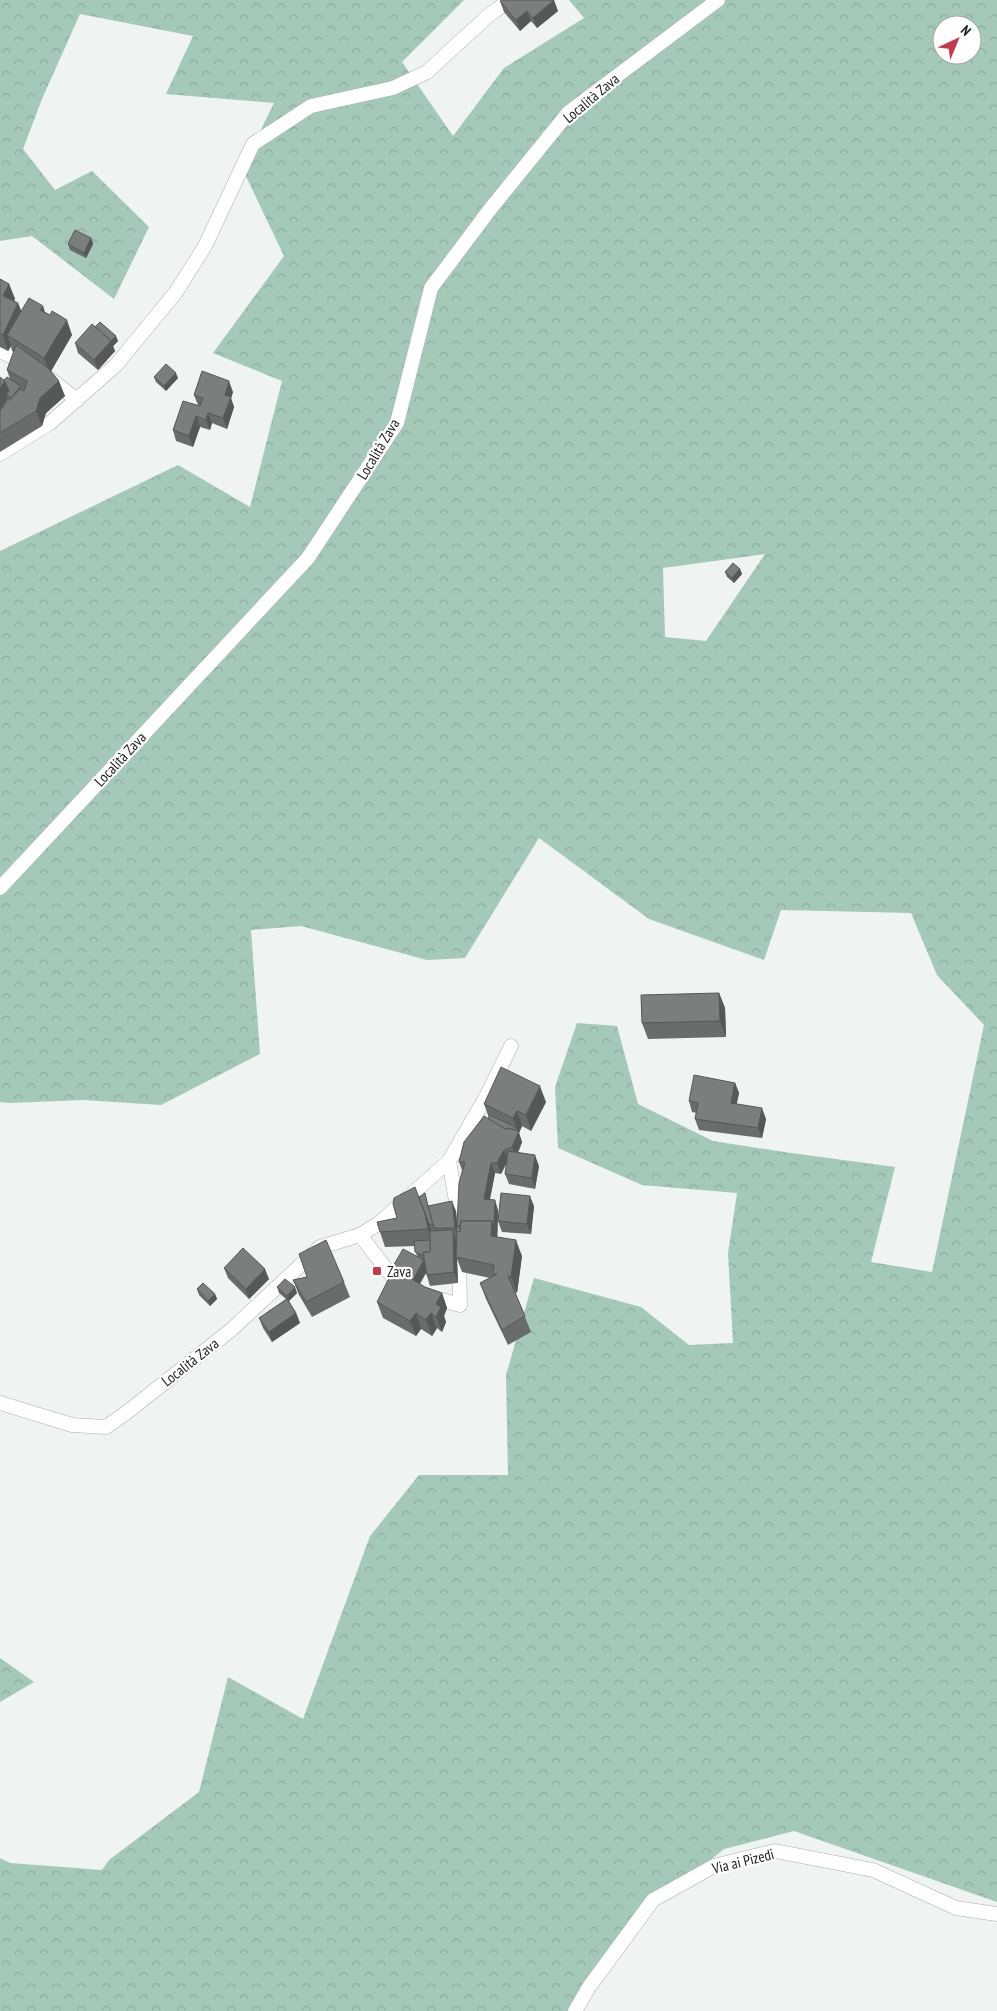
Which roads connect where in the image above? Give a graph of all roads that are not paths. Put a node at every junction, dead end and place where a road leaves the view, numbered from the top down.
1 (510, 0) edge
2 (718, 0) edge
3 (0, 351) edge
4 (77, 400) junction
5 (0, 454) edge
6 (0, 888) edge
7 (511, 1046) dead end
8 (449, 1161) junction
9 (360, 1235) junction
10 (0, 1403) edge
11 (997, 1914) edge
12 (575, 2011) edge

1 - 4 street
2 - 6 street, Località Zava
3 - 4 street
4 - 5 street
7 - 8 street, Località Zava
8 - 9 street, Località Zava
8 - 9 street
9 - 10 street, Località Zava
11 - 12 street, Via ai Pizedi

